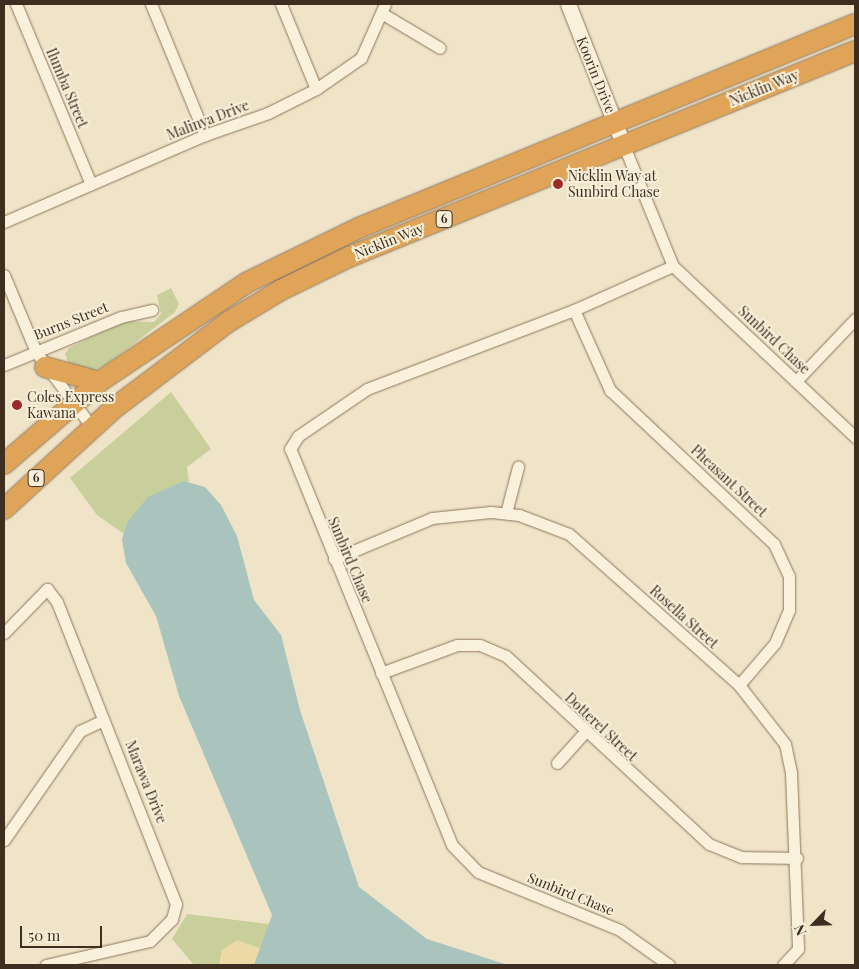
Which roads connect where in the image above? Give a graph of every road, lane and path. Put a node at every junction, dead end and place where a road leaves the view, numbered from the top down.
1 (16, 4) edge
2 (151, 4) edge
3 (281, 4) edge
4 (568, 4) edge
5 (384, 9) edge
6 (855, 24) edge
7 (440, 48) dead end
8 (855, 51) edge
9 (316, 89) junction
10 (615, 122) junction
11 (205, 135) junction
12 (624, 146) junction
13 (91, 184) junction
14 (4, 222) edge
15 (673, 266) junction
16 (4, 275) edge
17 (152, 310) dead end
18 (574, 310) junction
19 (855, 319) edge
20 (40, 360) junction
21 (4, 365) edge
22 (796, 381) junction
23 (99, 382) junction
24 (73, 404) junction
25 (92, 427) junction
26 (855, 437) edge
27 (4, 464) edge
28 (518, 467) dead end
29 (4, 509) edge
30 (506, 513) junction
31 (334, 559) junction
32 (4, 632) edge
33 (381, 673) junction
34 (739, 686) junction
35 (104, 720) junction
36 (584, 733) junction
37 (557, 763) dead end
38 (4, 840) edge
39 (797, 858) junction
40 (46, 965) edge
41 (669, 965) edge
42 (783, 965) edge

1 - 13 street, Ilumba Street
2 - 11 street
3 - 9 street
4 - 10 street, Koorin Drive
5 - 7 street
5 - 9 street, Malinya Drive
6 - 10 highway, Nicklin Way / 6
8 - 12 highway, Nicklin Way / 6
9 - 11 street, Malinya Drive
10 - 12 street, Koorin Drive
10 - 23 highway, Nicklin Way / 6
11 - 13 street, Malinya Drive
12 - 15 street, Sunbird Chase
12 - 25 highway, Nicklin Way / 6
13 - 14 street, Malinya Drive
15 - 18 street, Sunbird Chase
15 - 22 street, Sunbird Chase
16 - 20 street
17 - 20 street, Burns Street
18 - 31 street, Sunbird Chase
18 - 34 street, Pheasant Street
19 - 22 street
20 - 21 street, Burns Street
20 - 23 highway
20 - 24 street
22 - 26 street, Sunbird Chase
23 - 24 highway, Nicklin Way / 6
24 - 25 street
24 - 27 highway, Nicklin Way / 6
25 - 29 highway, Nicklin Way / 6
28 - 30 street
30 - 31 street, Rosella Street
30 - 34 street, Rosella Street
31 - 33 street, Sunbird Chase
32 - 35 street, Marawa Drive
33 - 36 street, Dotterel Street
33 - 41 street, Sunbird Chase
34 - 39 street, Rosella Street
35 - 38 street
35 - 40 street, Marawa Drive
36 - 37 street
36 - 39 street, Dotterel Street
39 - 42 street, Rosella Street

